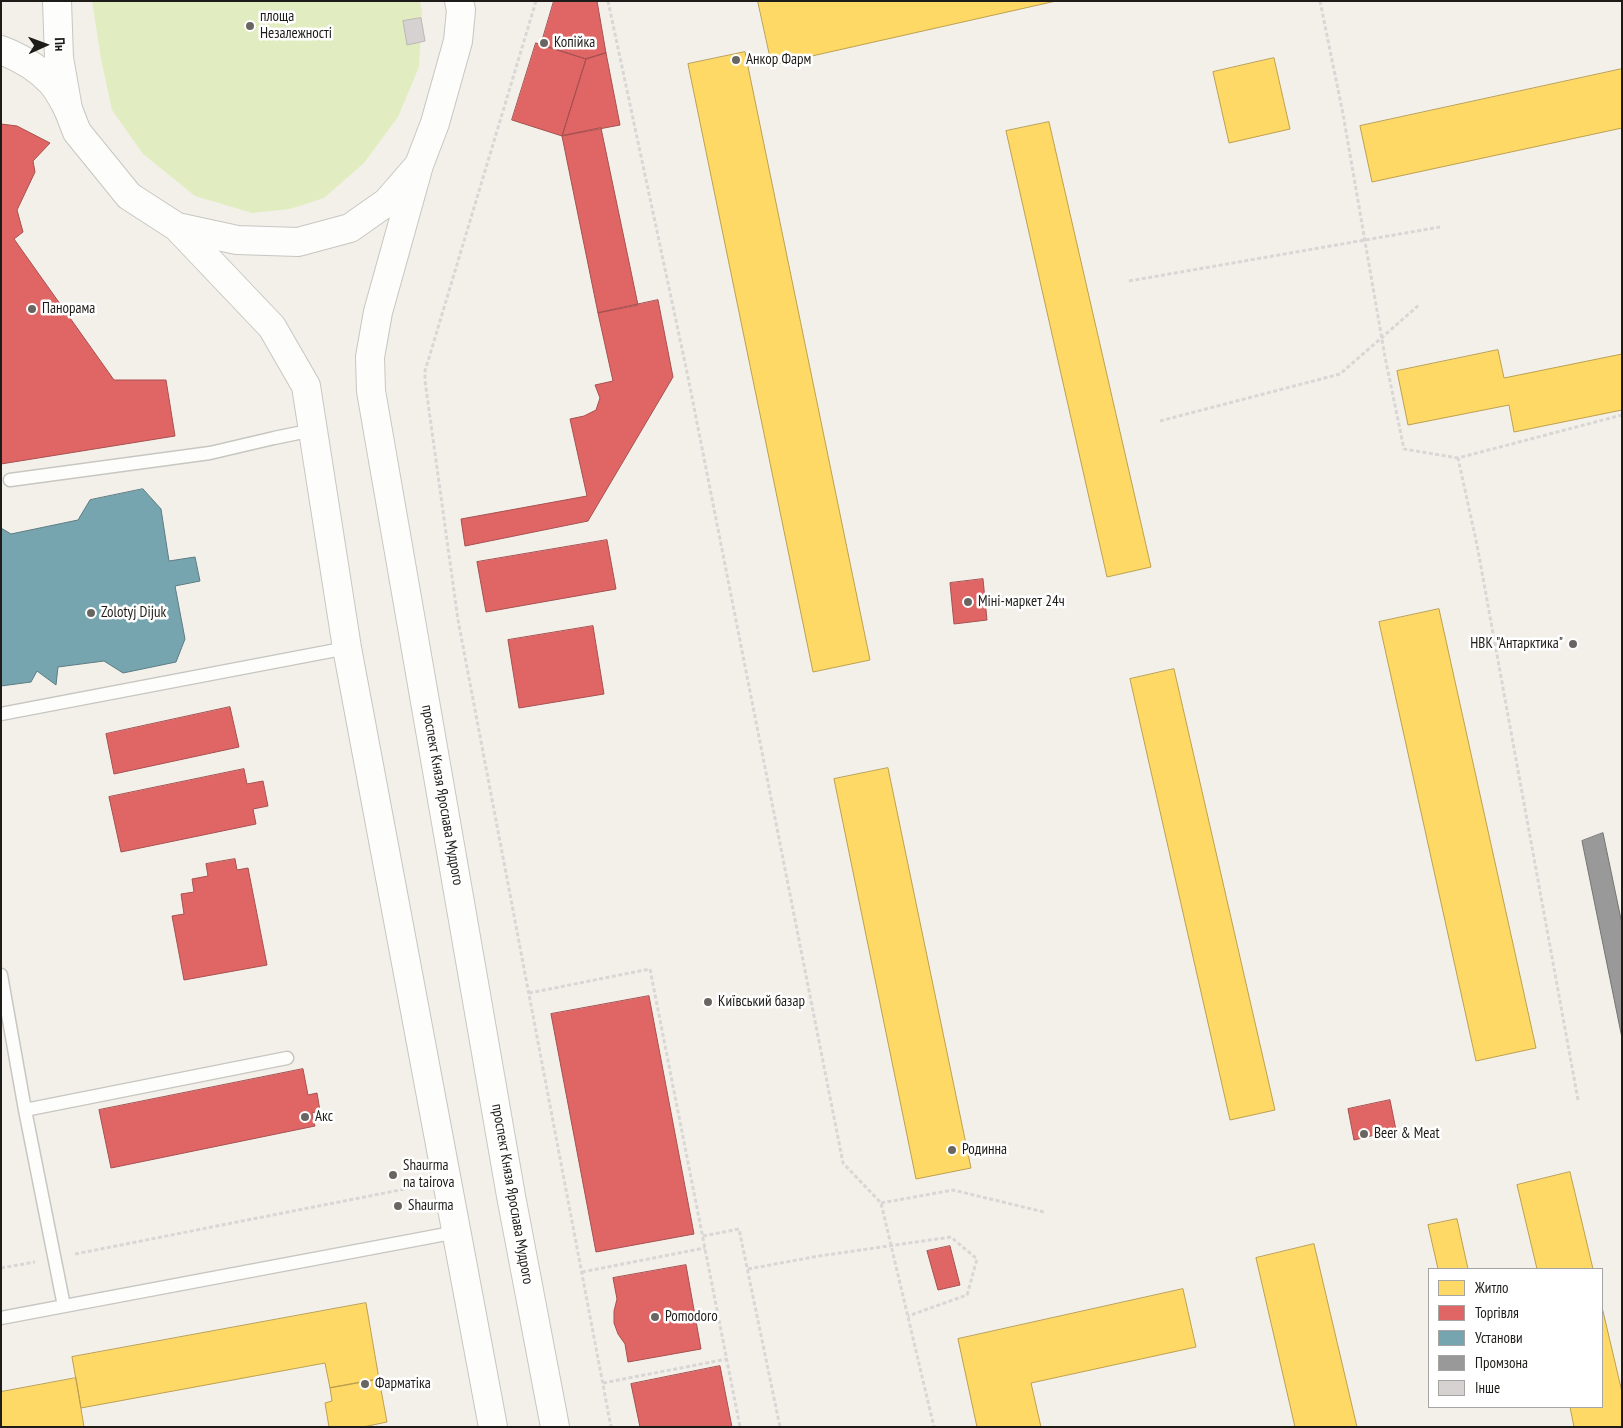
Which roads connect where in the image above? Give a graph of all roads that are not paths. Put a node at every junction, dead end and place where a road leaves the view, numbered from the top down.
1 (57, 1) edge
2 (462, 4) edge
3 (1, 50) edge
4 (68, 109) junction
5 (418, 165) junction
6 (176, 228) junction
7 (313, 430) junction
8 (10, 480) dead end
9 (347, 648) junction
10 (1, 714) edge
11 (1, 975) edge
12 (287, 1058) dead end
13 (25, 1110) junction
14 (457, 1232) junction
15 (64, 1306) junction
16 (1, 1318) edge
17 (492, 1427) edge
18 (555, 1427) edge

1 - 4 main road
2 - 5 main road
3 - 4 main road
4 - 6 main road
5 - 6 main road
5 - 18 main road, проспект Князя Ярослава Мудрого
6 - 7 main road
7 - 8 lane
7 - 9 main road
9 - 10 lane
9 - 14 main road
11 - 13 lane
12 - 13 lane
13 - 15 lane
14 - 15 lane
14 - 17 main road
15 - 16 lane

